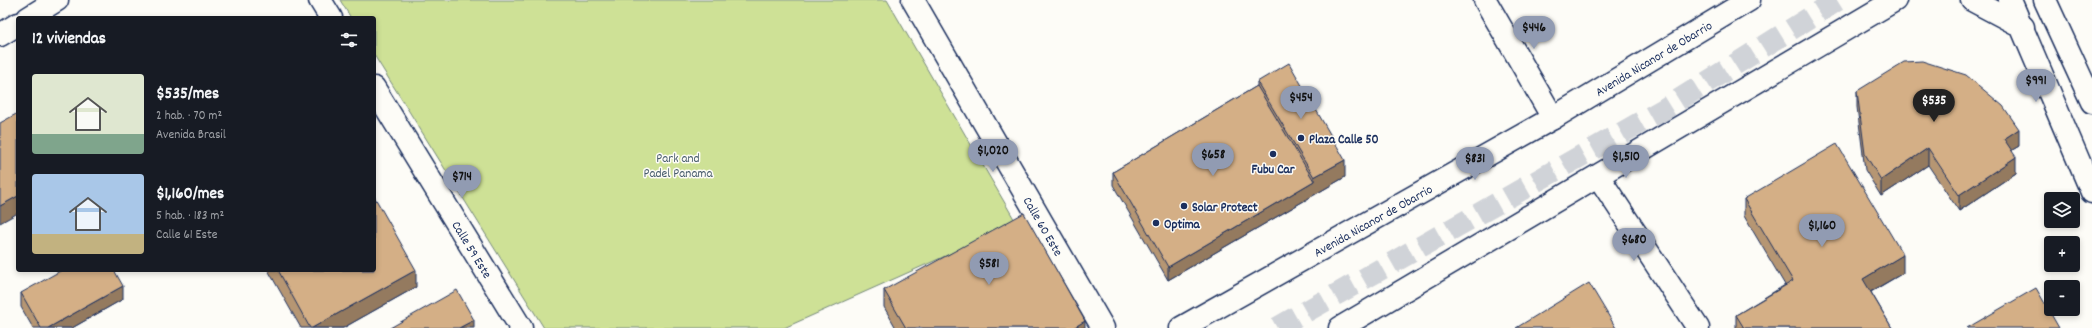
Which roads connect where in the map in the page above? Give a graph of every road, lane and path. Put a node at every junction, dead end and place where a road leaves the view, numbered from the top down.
1 (57, 0) edge
2 (320, 0) edge
3 (912, 0) edge
4 (1485, 0) edge
5 (1749, 0) edge
6 (1895, 0) edge
7 (1972, 0) edge
8 (2010, 0) edge
9 (2050, 5) edge
10 (31, 16) edge
11 (330, 16) edge
12 (16, 25) edge
13 (2023, 27) junction
14 (0, 35) edge
15 (376, 91) edge
16 (2092, 102) edge
17 (1553, 118) junction
18 (1598, 176) junction
19 (2092, 192) edge
20 (521, 328) edge
21 (1103, 328) edge
22 (1181, 328) edge
23 (1340, 328) edge
24 (1698, 328) edge

1 - 10 street
2 - 11 street
3 - 21 street, Calle 60 Este
4 - 17 street
5 - 17 street, Avenida Nicanor de Obarrio
6 - 18 street
7 - 13 street
8 - 13 street
9 - 16 street
12 - 14 street
13 - 19 street
15 - 20 street, Calle 59 Este
17 - 22 street, Avenida Nicanor de Obarrio
18 - 23 street
18 - 24 street

